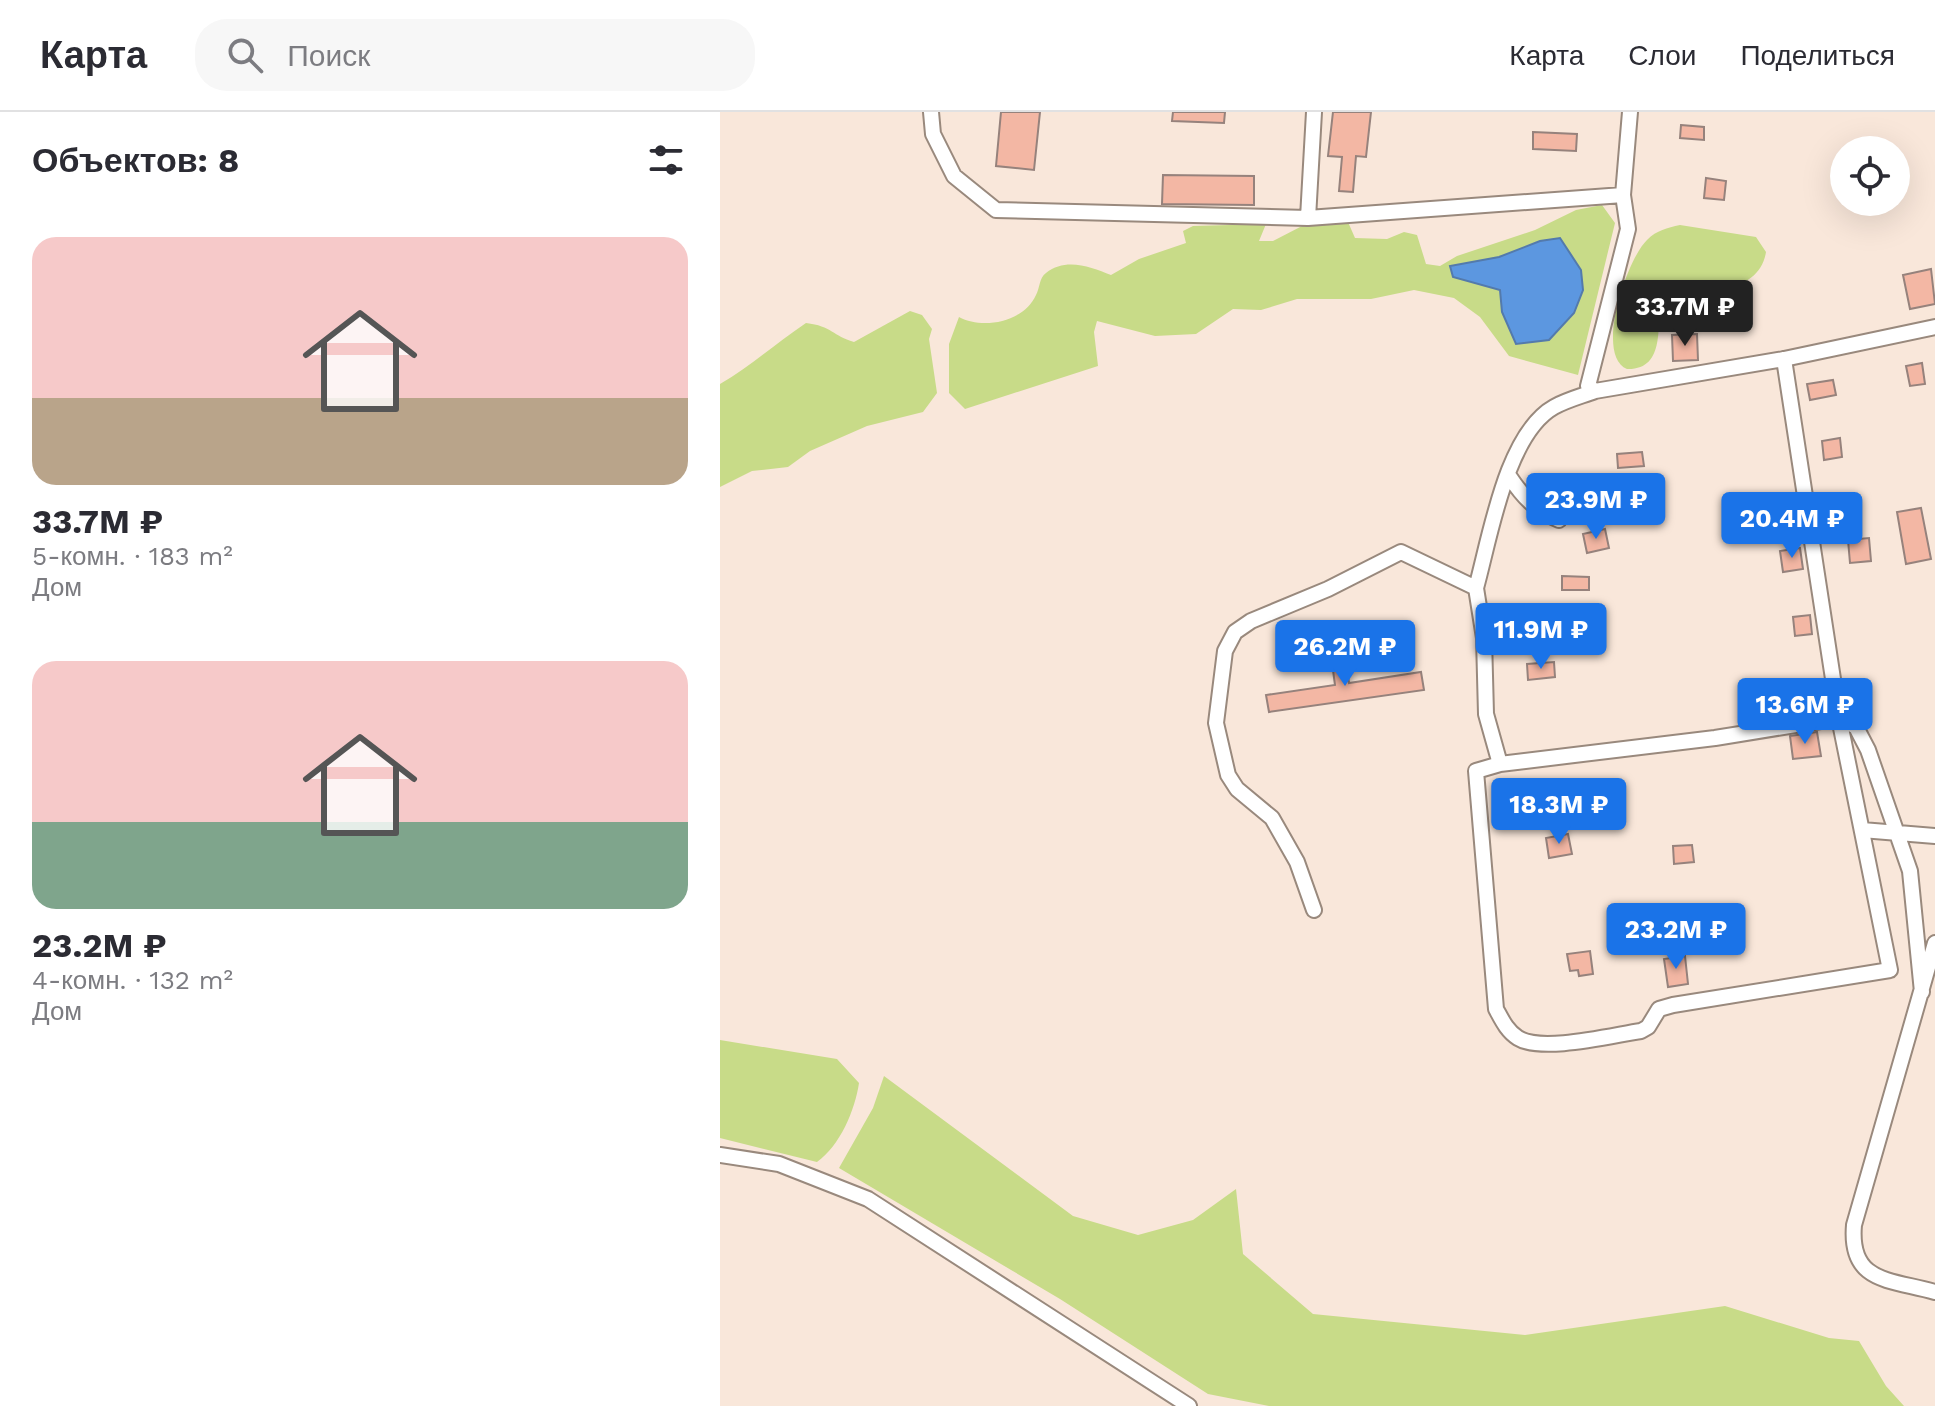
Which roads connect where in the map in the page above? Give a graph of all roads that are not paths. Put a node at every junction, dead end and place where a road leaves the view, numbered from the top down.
1 (931, 112) edge
2 (1314, 112) edge
3 (1630, 112) edge
4 (1623, 195) junction
5 (1308, 218) junction
6 (1935, 327) edge
7 (1784, 359) junction
8 (1595, 391) junction
9 (1509, 476) junction
10 (1559, 520) dead end
11 (1476, 588) junction
12 (1839, 718) junction
13 (1500, 764) junction
14 (1862, 830) junction
15 (1896, 831) junction
16 (1935, 836) edge
17 (1314, 910) dead end
18 (1935, 943) edge
19 (1922, 992) junction
20 (720, 1155) edge
21 (1935, 1292) edge
22 (1189, 1406) edge

1 - 5 street
2 - 5 street
3 - 4 street
4 - 5 street
4 - 8 street
6 - 7 street
7 - 8 street
7 - 12 street
8 - 9 street
9 - 10 street
9 - 11 street
11 - 13 street
11 - 17 street
12 - 13 street
12 - 14 street
12 - 15 street
13 - 14 street
14 - 15 street
15 - 16 street
15 - 19 street
18 - 19 street
19 - 21 street
20 - 22 street

